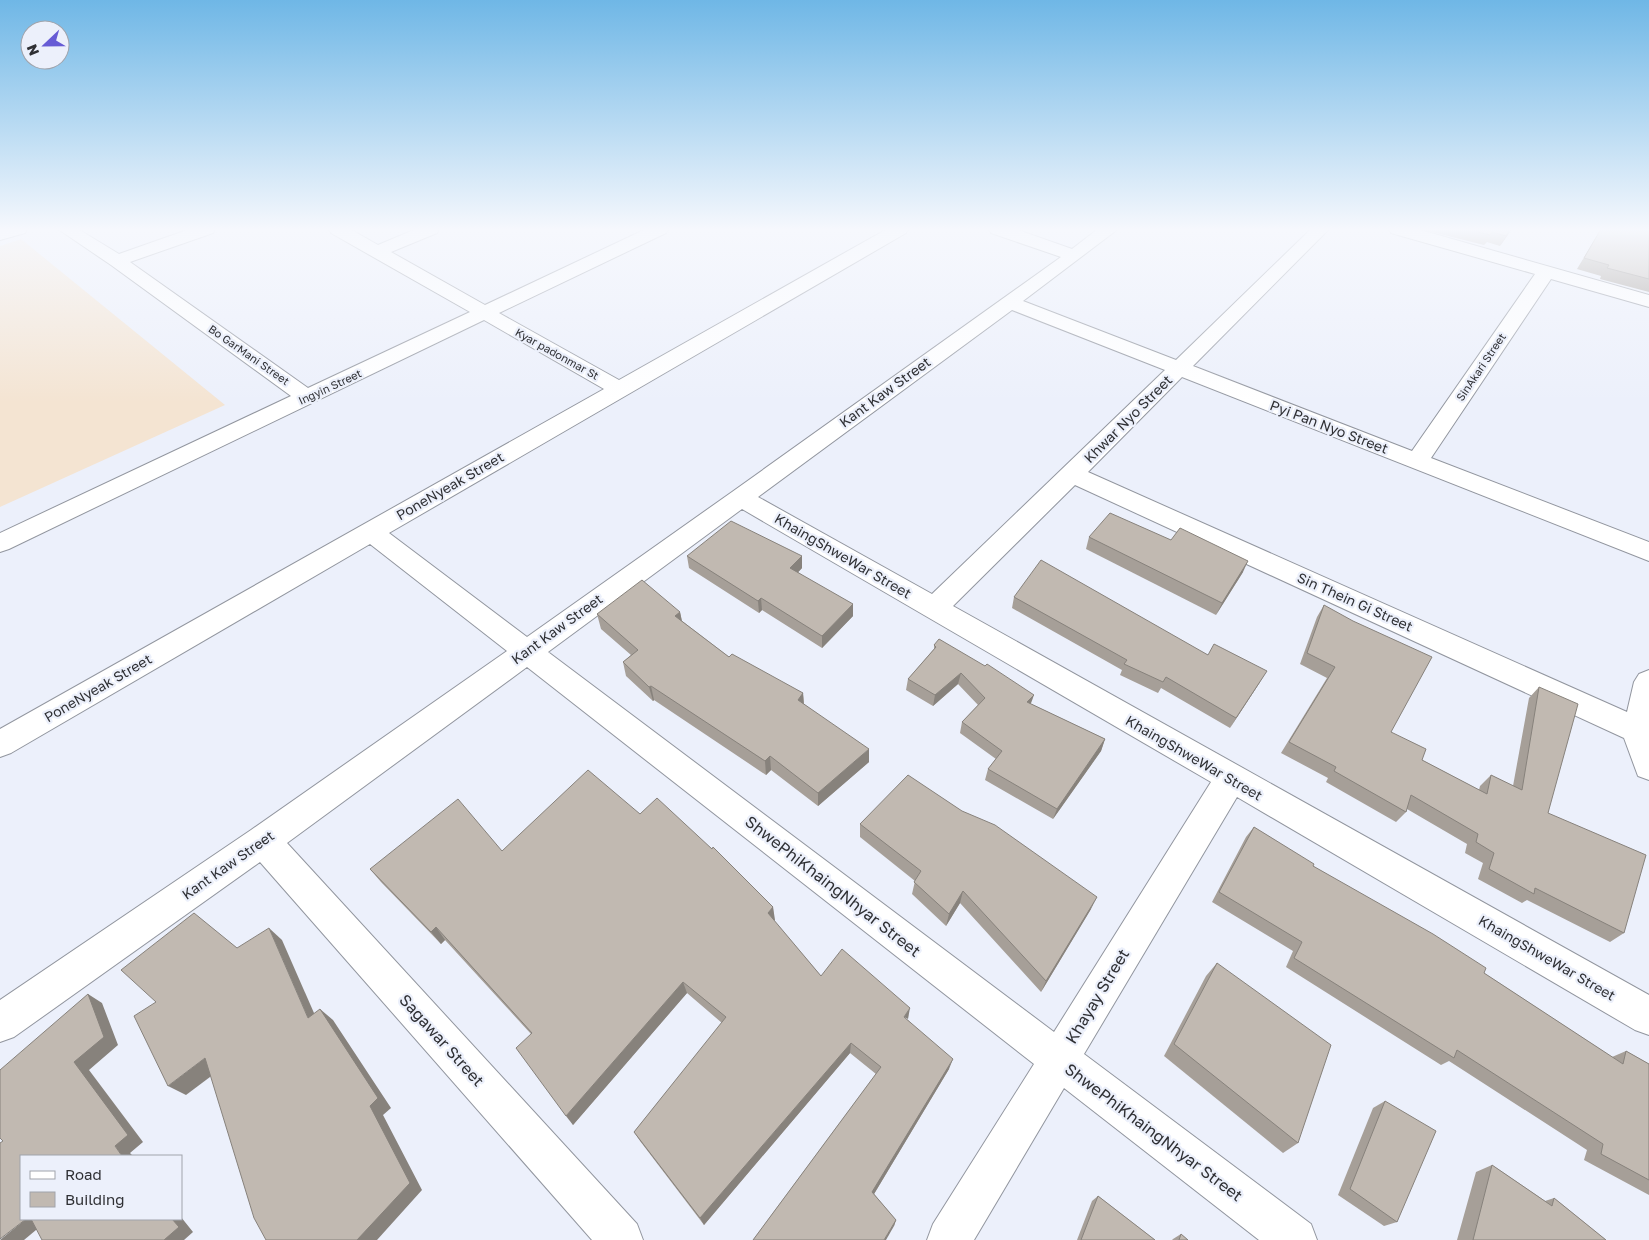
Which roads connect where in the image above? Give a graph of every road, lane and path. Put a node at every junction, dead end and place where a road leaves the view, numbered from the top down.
1 (152, 287) edge
2 (438, 287) edge
3 (539, 287) edge
4 (799, 287) edge
5 (1030, 287) edge
6 (1262, 287) edge
7 (1536, 287) edge
8 (1599, 287) edge
9 (1649, 301) edge
10 (1009, 302) junction
11 (484, 313) junction
12 (1180, 368) junction
13 (620, 389) junction
14 (308, 397) junction
15 (1417, 462) junction
16 (1072, 474) junction
17 (741, 498) junction
18 (371, 532) junction
19 (0, 543) edge
20 (1649, 552) edge
21 (934, 609) junction
22 (526, 650) junction
23 (1649, 682) edge
24 (1637, 730) junction
25 (0, 744) edge
26 (1649, 767) edge
27 (1231, 778) junction
28 (263, 841) junction
29 (1649, 1016) edge
30 (0, 1023) edge
31 (1059, 1059) junction
32 (621, 1240) edge
33 (949, 1240) edge
34 (1295, 1240) edge

1 - 14 street, Bo GarMani Street
2 - 11 street, Kyar padonmar St
3 - 11 street, Ingyin Street
4 - 13 street, PoneNyeak Street
5 - 10 street, Kant Kaw Street
6 - 12 street, Khwar Nyo Street
7 - 15 street, SinAkari Street
8 - 9 street
10 - 12 street, Pyi Pan Nyo Street
10 - 17 street, Kant Kaw Street
11 - 13 street, Kyar padonmar St
11 - 14 street, Ingyin Street
12 - 15 street, Pyi Pan Nyo Street
12 - 16 street, Khwar Nyo Street
13 - 18 street, PoneNyeak Street
14 - 19 street, Ingyin Street
15 - 20 street, Pyi Pan Nyo Street
16 - 21 street, Khwar Nyo Street
16 - 24 street, Sin Thein Gi Street
17 - 21 street, KhaingShweWar Street
17 - 22 street, Kant Kaw Street
18 - 22 street, ShwePhiKhaingNhyar Street
18 - 25 street, PoneNyeak Street
21 - 27 street, KhaingShweWar Street
22 - 28 street, Kant Kaw Street
22 - 31 street, ShwePhiKhaingNhyar Street
23 - 24 street
24 - 26 street
27 - 29 street, KhaingShweWar Street
27 - 31 street, Khayay Street
28 - 30 street, Kant Kaw Street
28 - 32 street, Sagawar Street
31 - 33 street, Khayay Street
31 - 34 street, ShwePhiKhaingNhyar Street

